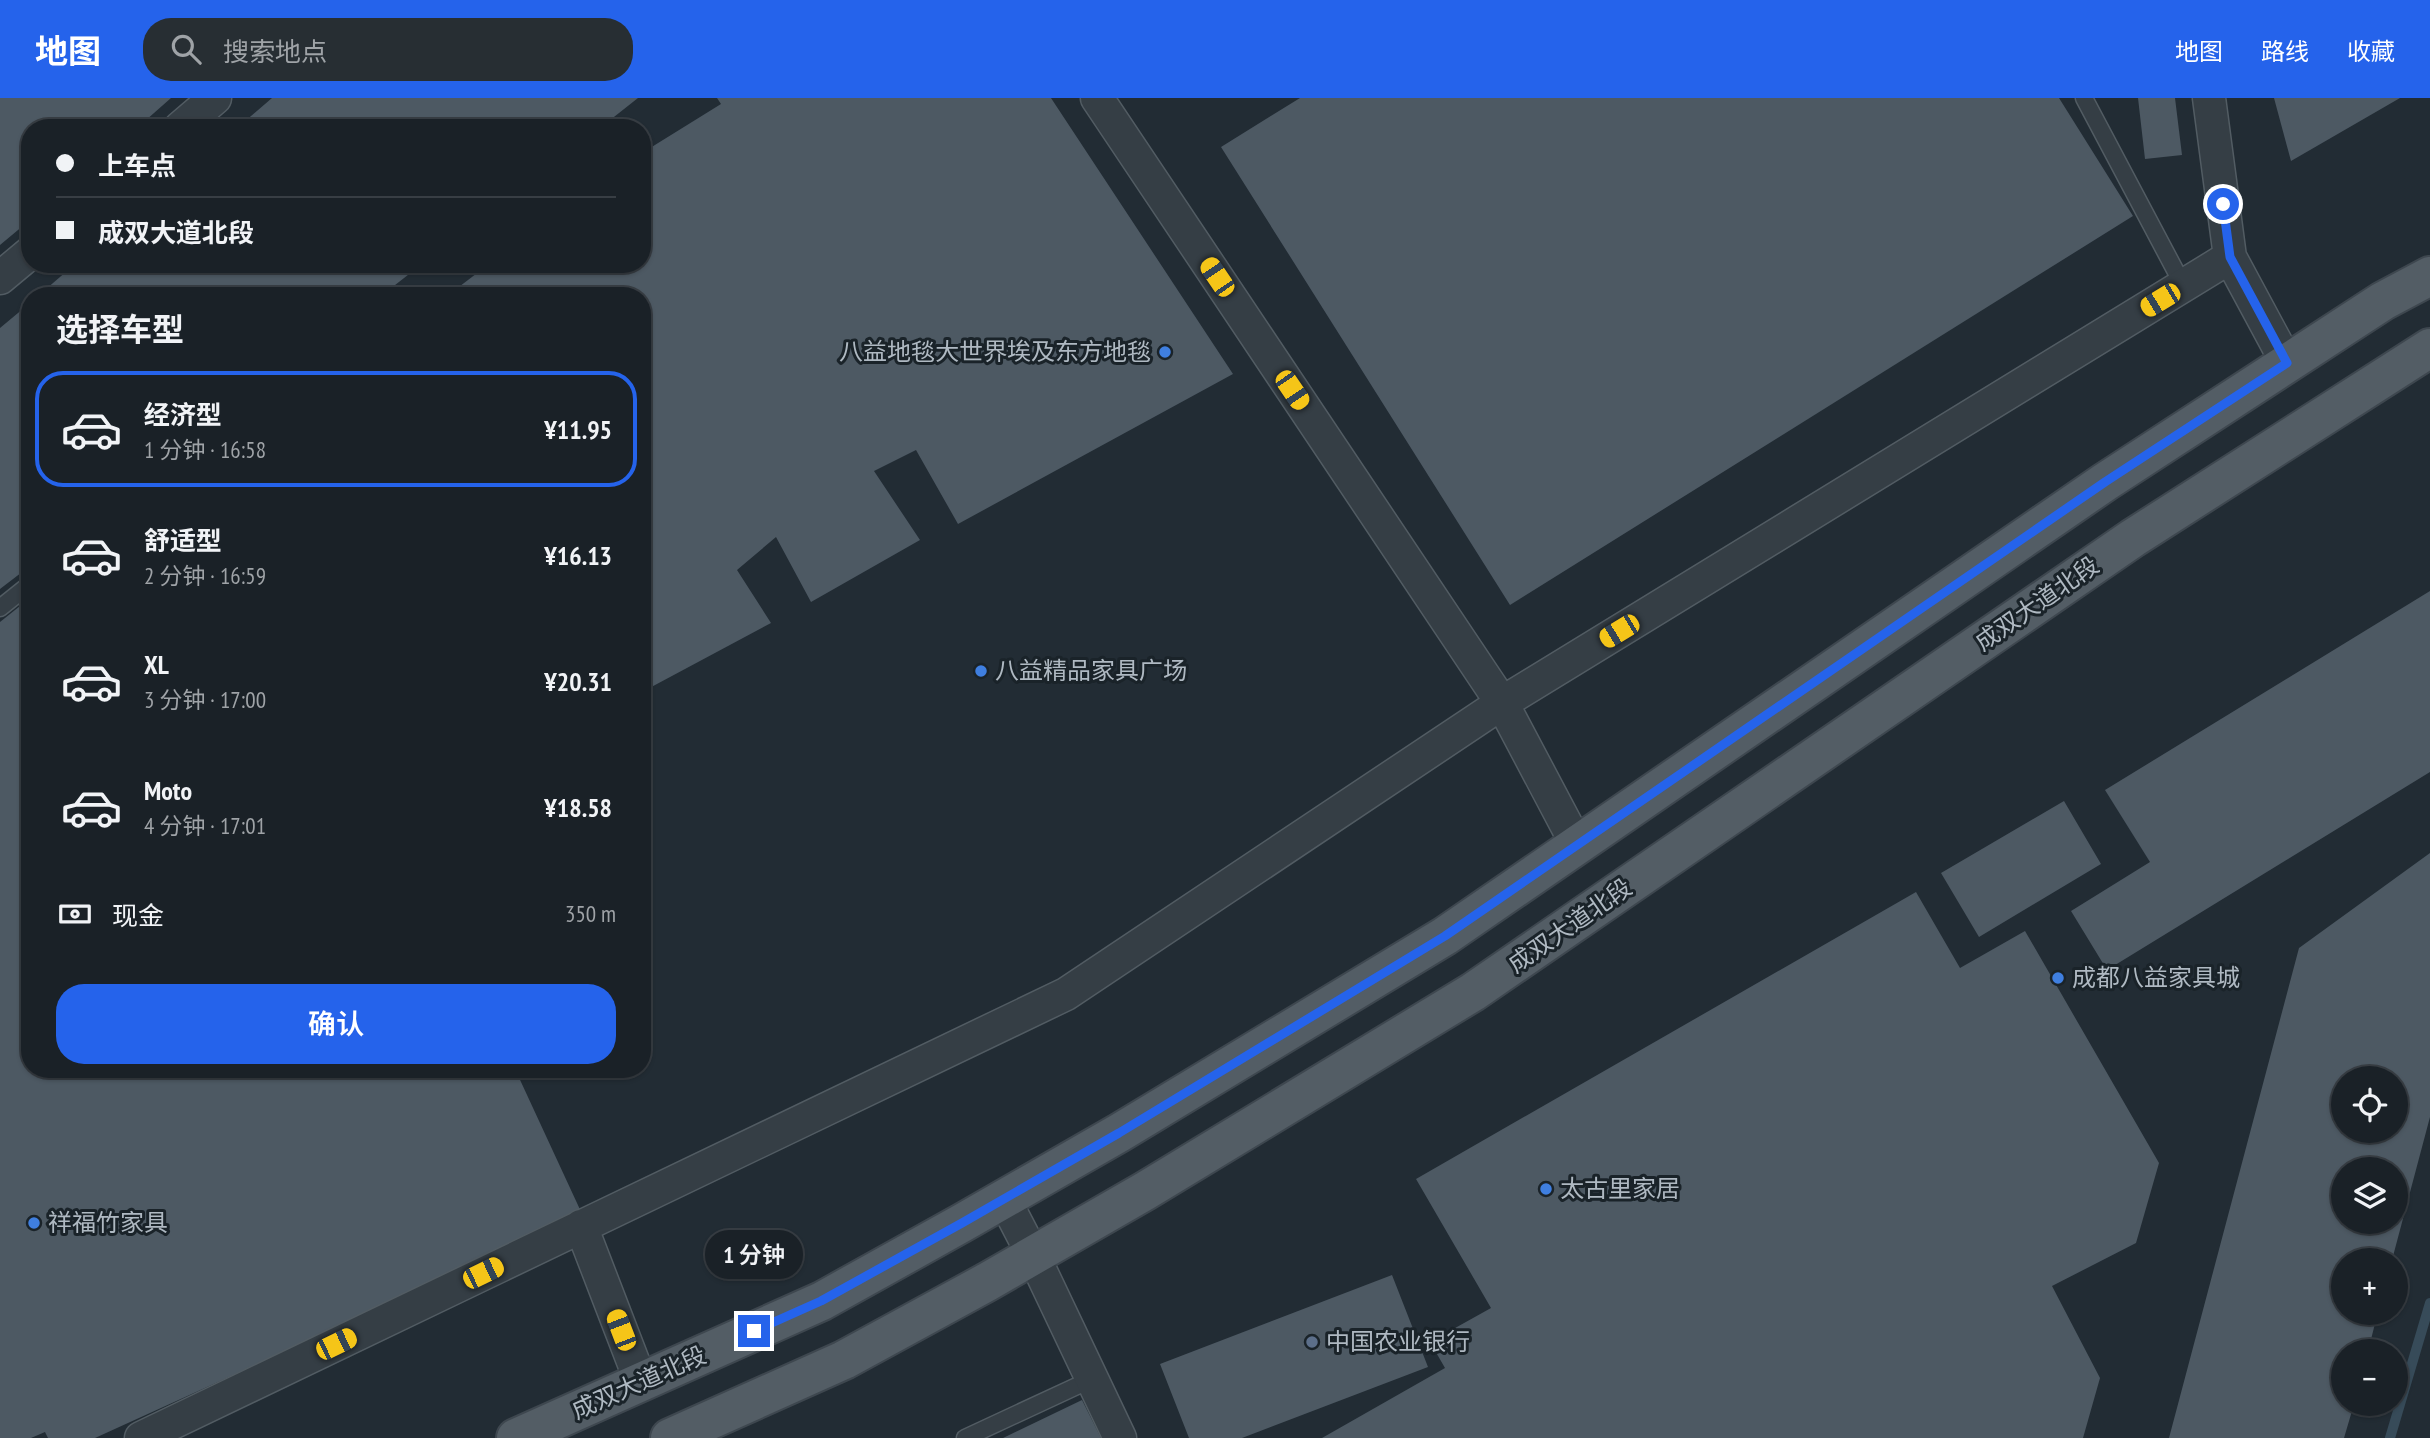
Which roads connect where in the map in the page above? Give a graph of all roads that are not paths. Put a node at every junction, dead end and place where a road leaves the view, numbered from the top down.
1 (215, 98) edge
2 (1097, 98) edge
3 (2084, 98) edge
4 (2209, 98) edge
5 (190, 119) edge
6 (2230, 257) junction
7 (21, 260) edge
8 (2430, 276) edge
9 (0, 278) edge
10 (2183, 285) junction
11 (2430, 348) edge
12 (2287, 363) junction
13 (21, 591) edge
14 (0, 608) edge
15 (1502, 704) junction
16 (1577, 845) junction
17 (1004, 1199) junction
18 (581, 1226) junction
19 (1033, 1255) junction
20 (1092, 1379) junction
21 (641, 1381) junction
22 (141, 1438) edge
23 (516, 1438) edge
24 (670, 1438) edge
25 (965, 1438) edge
26 (1120, 1438) edge

1 - 5 street
2 - 15 street
3 - 10 lane
4 - 6 street
6 - 10 street
6 - 12 street
7 - 9 street
8 - 12 main road, 成双大道北段
10 - 15 street
11 - 19 main road, 成双大道北段
12 - 16 main road, 成双大道北段
13 - 14 lane
15 - 16 street
15 - 18 street
16 - 17 main road, 成双大道北段
17 - 19 street
17 - 21 main road, 成双大道北段
18 - 21 street
18 - 22 street
19 - 20 street
19 - 24 main road, 成双大道北段
20 - 25 lane
20 - 26 street
21 - 23 main road, 成双大道北段

